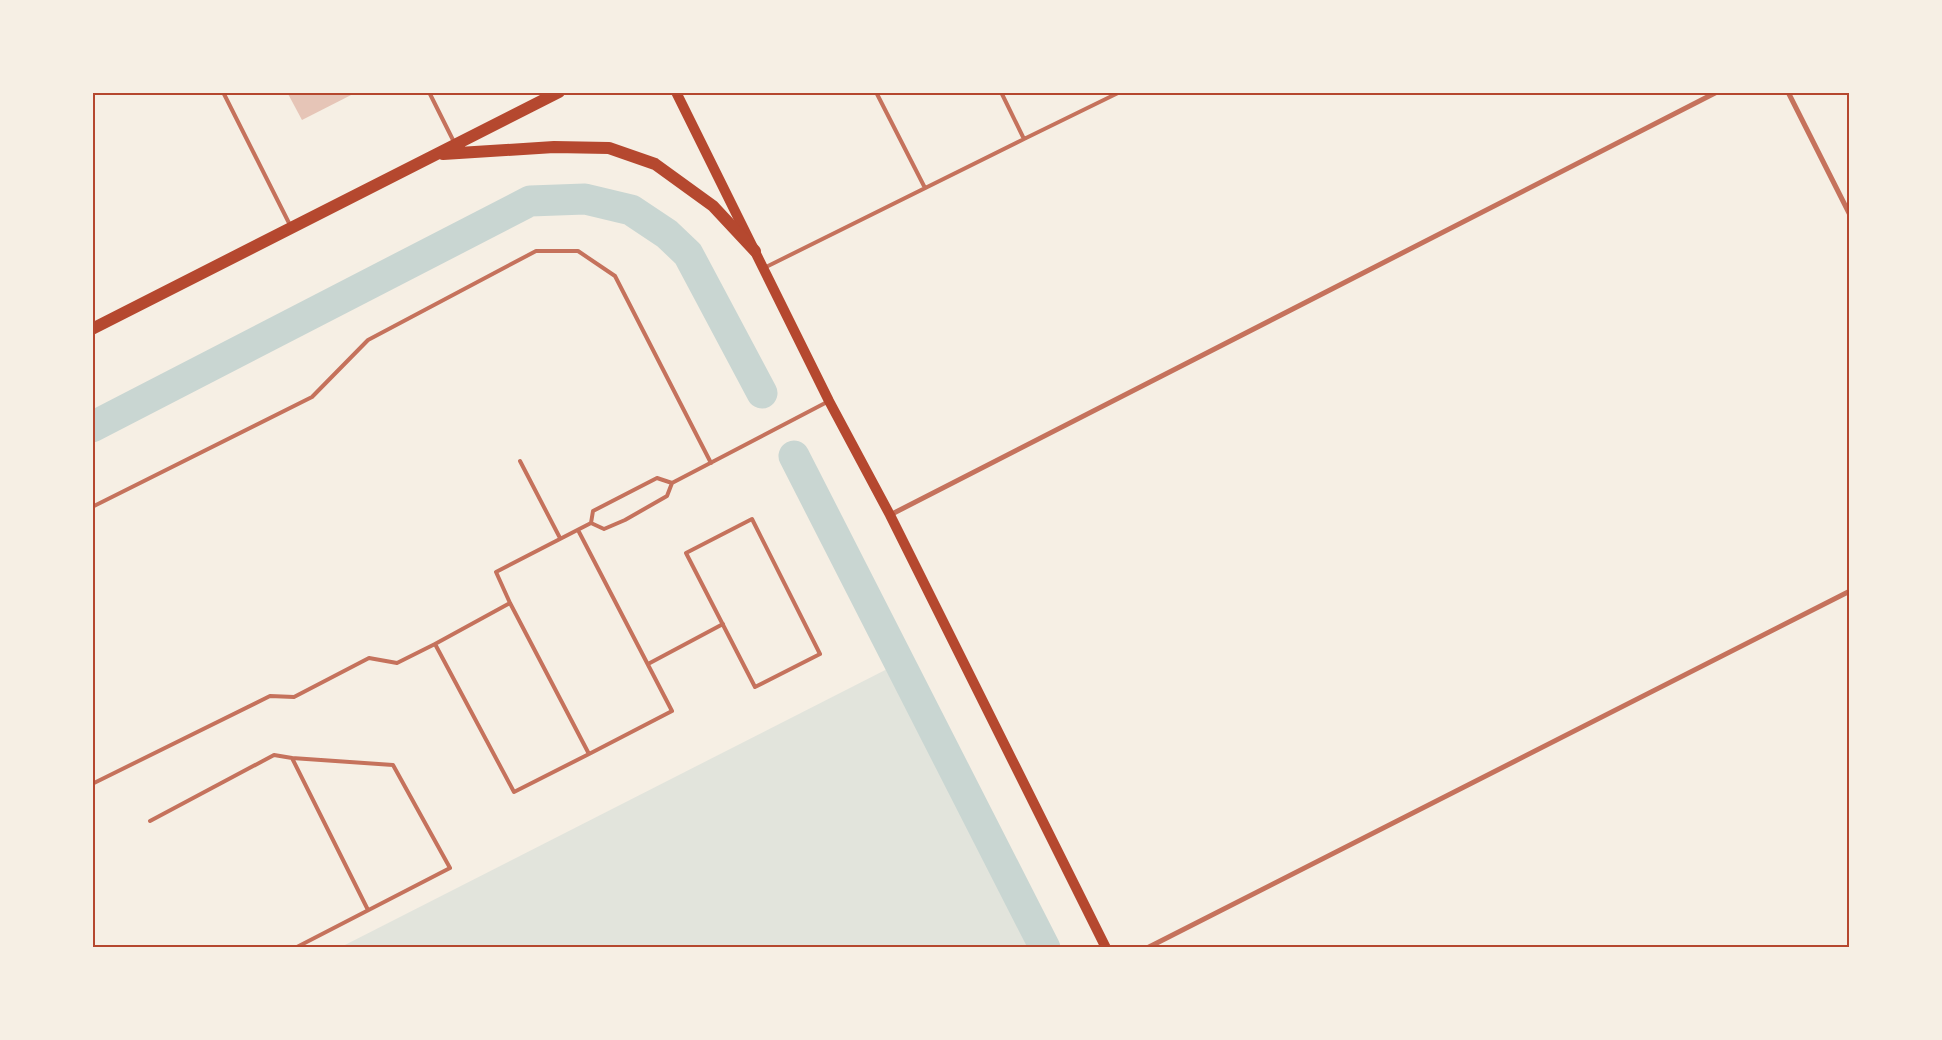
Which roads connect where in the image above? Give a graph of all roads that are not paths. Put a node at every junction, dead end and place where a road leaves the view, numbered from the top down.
1 (223, 92) edge
2 (429, 92) edge
3 (559, 92) edge
4 (676, 92) edge
5 (876, 92) edge
6 (1001, 92) edge
7 (1120, 92) edge
8 (1717, 92) edge
9 (1788, 92) edge
10 (1024, 139) junction
11 (455, 145) junction
12 (438, 154) junction
13 (925, 188) junction
14 (1850, 215) edge
15 (292, 228) junction
16 (755, 251) junction
17 (764, 269) junction
18 (92, 329) edge
19 (830, 401) junction
20 (520, 462) dead end
21 (712, 463) junction
22 (672, 483) junction
23 (92, 507) edge
24 (890, 515) junction
25 (591, 523) junction
26 (578, 530) junction
27 (560, 538) junction
28 (1850, 591) edge
29 (510, 603) junction
30 (723, 624) junction
31 (435, 644) junction
32 (648, 664) junction
33 (589, 754) junction
34 (292, 758) junction
35 (92, 784) edge
36 (150, 821) dead end
37 (368, 910) junction
38 (295, 948) edge
39 (1106, 948) edge
40 (1147, 948) edge

1 - 15 lane
2 - 11 lane
3 - 11 main road
4 - 16 main road
5 - 13 lane
6 - 10 lane
7 - 10 lane
8 - 24 street
9 - 14 street
10 - 13 lane
11 - 12 main road
12 - 15 main road
12 - 16 main road
13 - 17 lane
15 - 18 main road
16 - 17 main road
17 - 19 main road
19 - 21 lane
19 - 24 main road
20 - 27 lane
21 - 22 lane
21 - 23 lane
22 - 25 lane
22 - 25 lane
24 - 39 main road
25 - 26 lane
26 - 27 lane
26 - 32 lane
27 - 29 lane
28 - 40 street
29 - 31 lane
29 - 33 lane
30 - 30 lane
30 - 32 lane
31 - 33 lane
31 - 35 lane
32 - 33 lane
34 - 36 lane
34 - 37 lane
34 - 37 lane
37 - 38 lane

